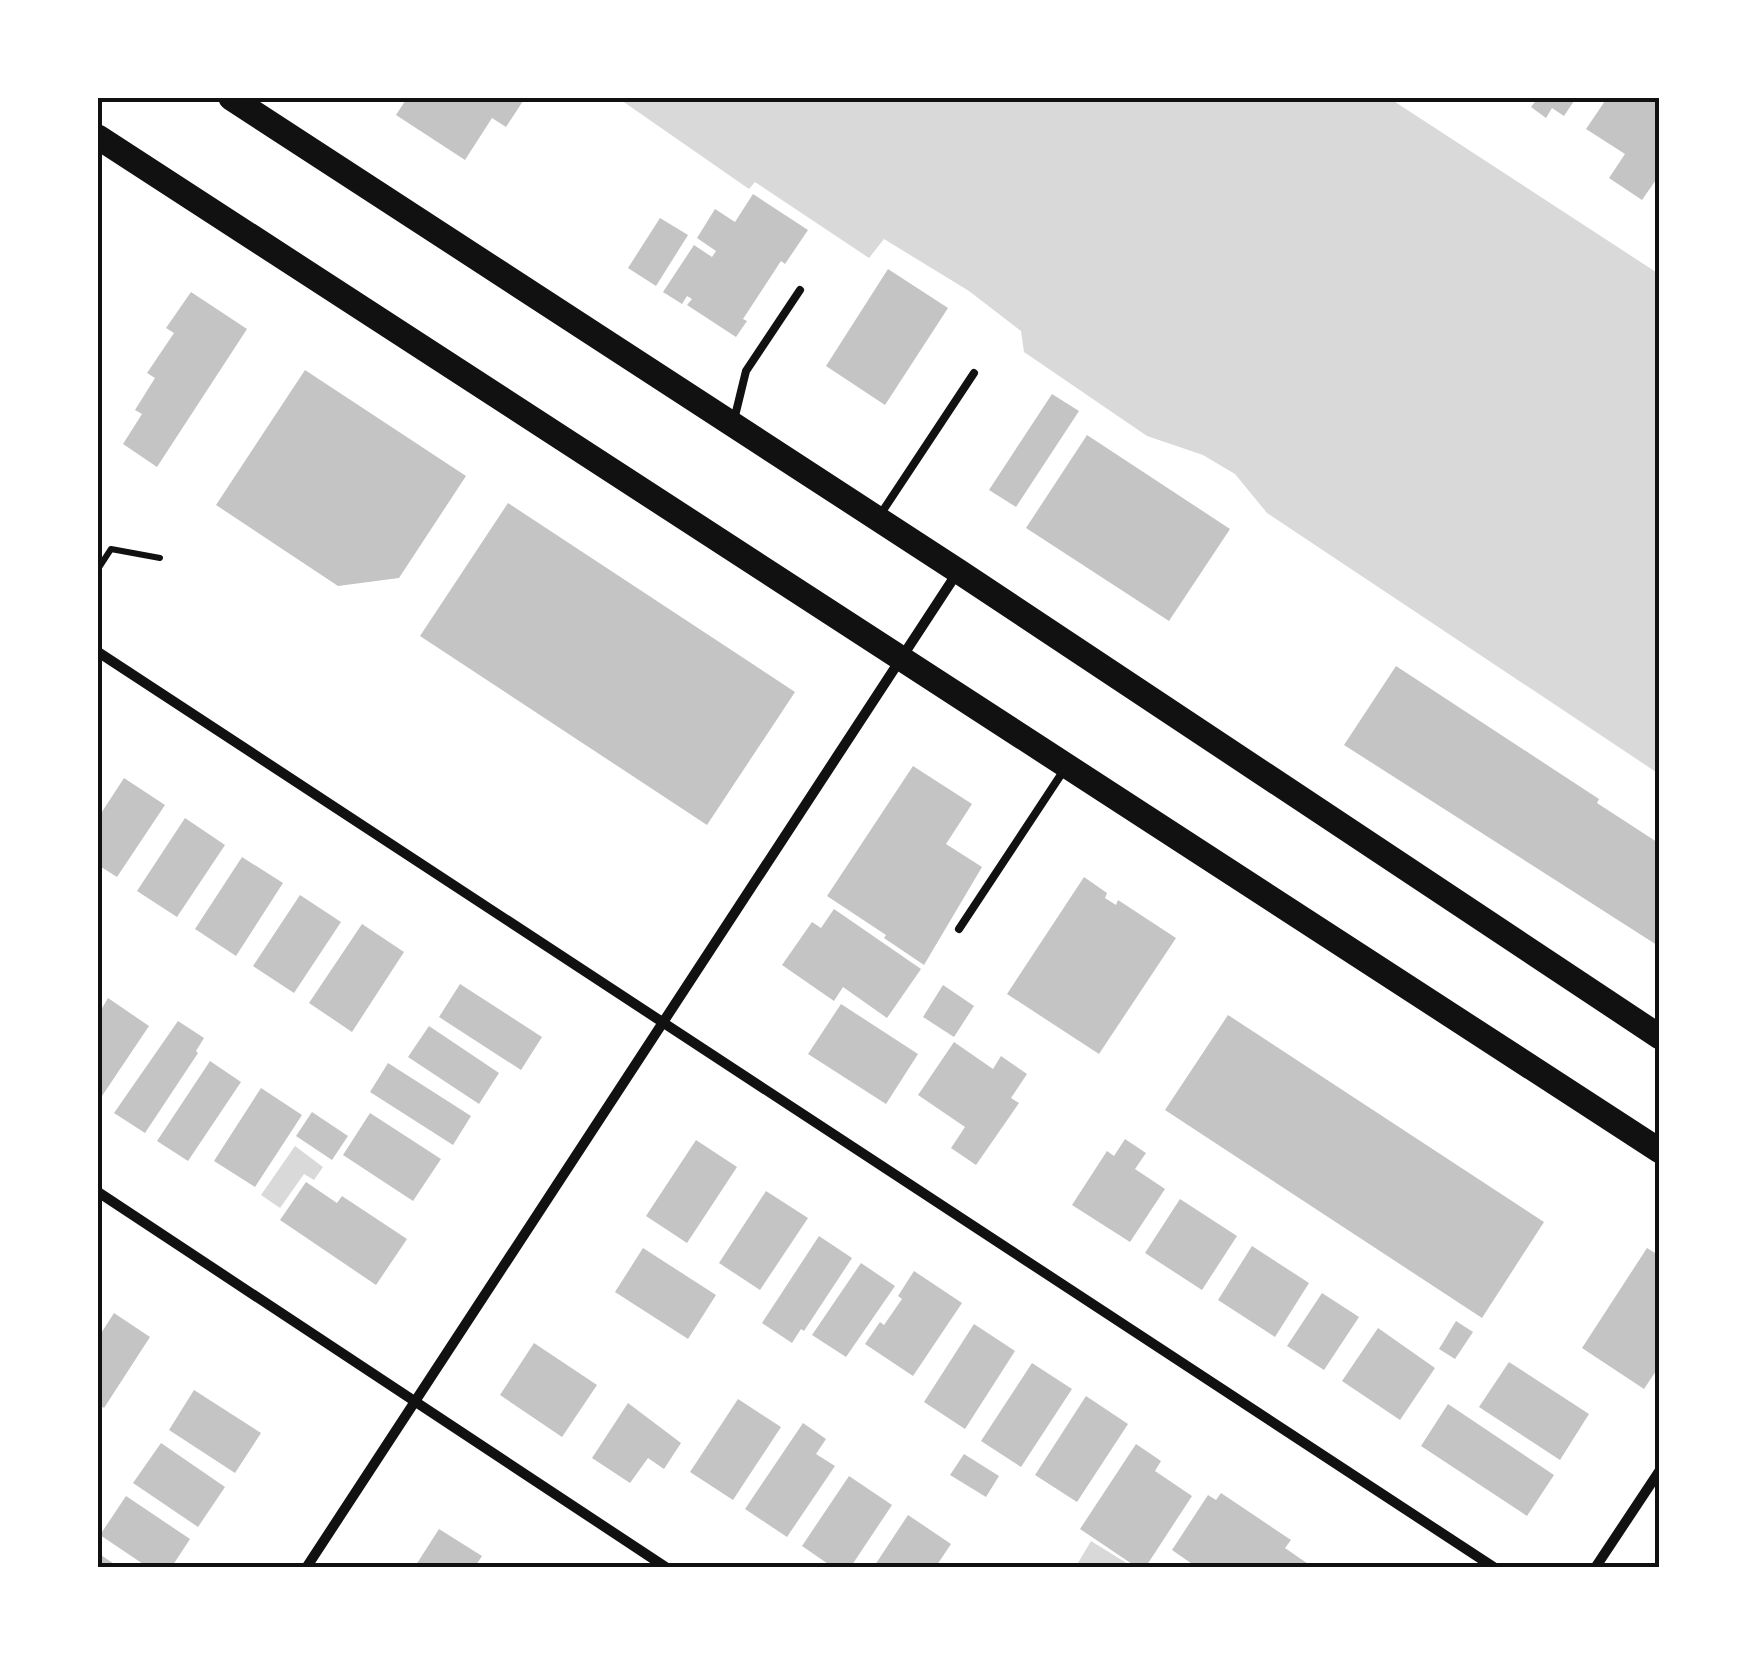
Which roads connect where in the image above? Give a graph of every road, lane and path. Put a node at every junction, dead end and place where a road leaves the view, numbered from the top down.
1 (231, 98) edge
2 (98, 137) edge
3 (800, 290) dead end
4 (974, 373) dead end
5 (733, 425) junction
6 (877, 518) junction
7 (160, 558) dead end
8 (98, 569) edge
9 (958, 571) junction
10 (98, 652) edge
11 (902, 656) junction
12 (1068, 764) junction
13 (959, 929) dead end
14 (664, 1021) junction
15 (1660, 1037) edge
16 (1660, 1151) edge
17 (98, 1192) edge
18 (415, 1401) junction
19 (1660, 1470) edge
20 (306, 1568) edge
21 (667, 1568) edge
22 (1494, 1568) edge
23 (1596, 1568) edge

1 - 5 main road
2 - 11 main road
3 - 5 lane
4 - 6 lane
5 - 6 main road
6 - 9 main road
7 - 8 path
9 - 11 street
9 - 15 main road
10 - 14 street
11 - 12 main road
11 - 14 street
12 - 13 lane
12 - 16 main road
14 - 18 street
14 - 22 street
17 - 18 street
18 - 20 street
18 - 21 street
19 - 23 street

